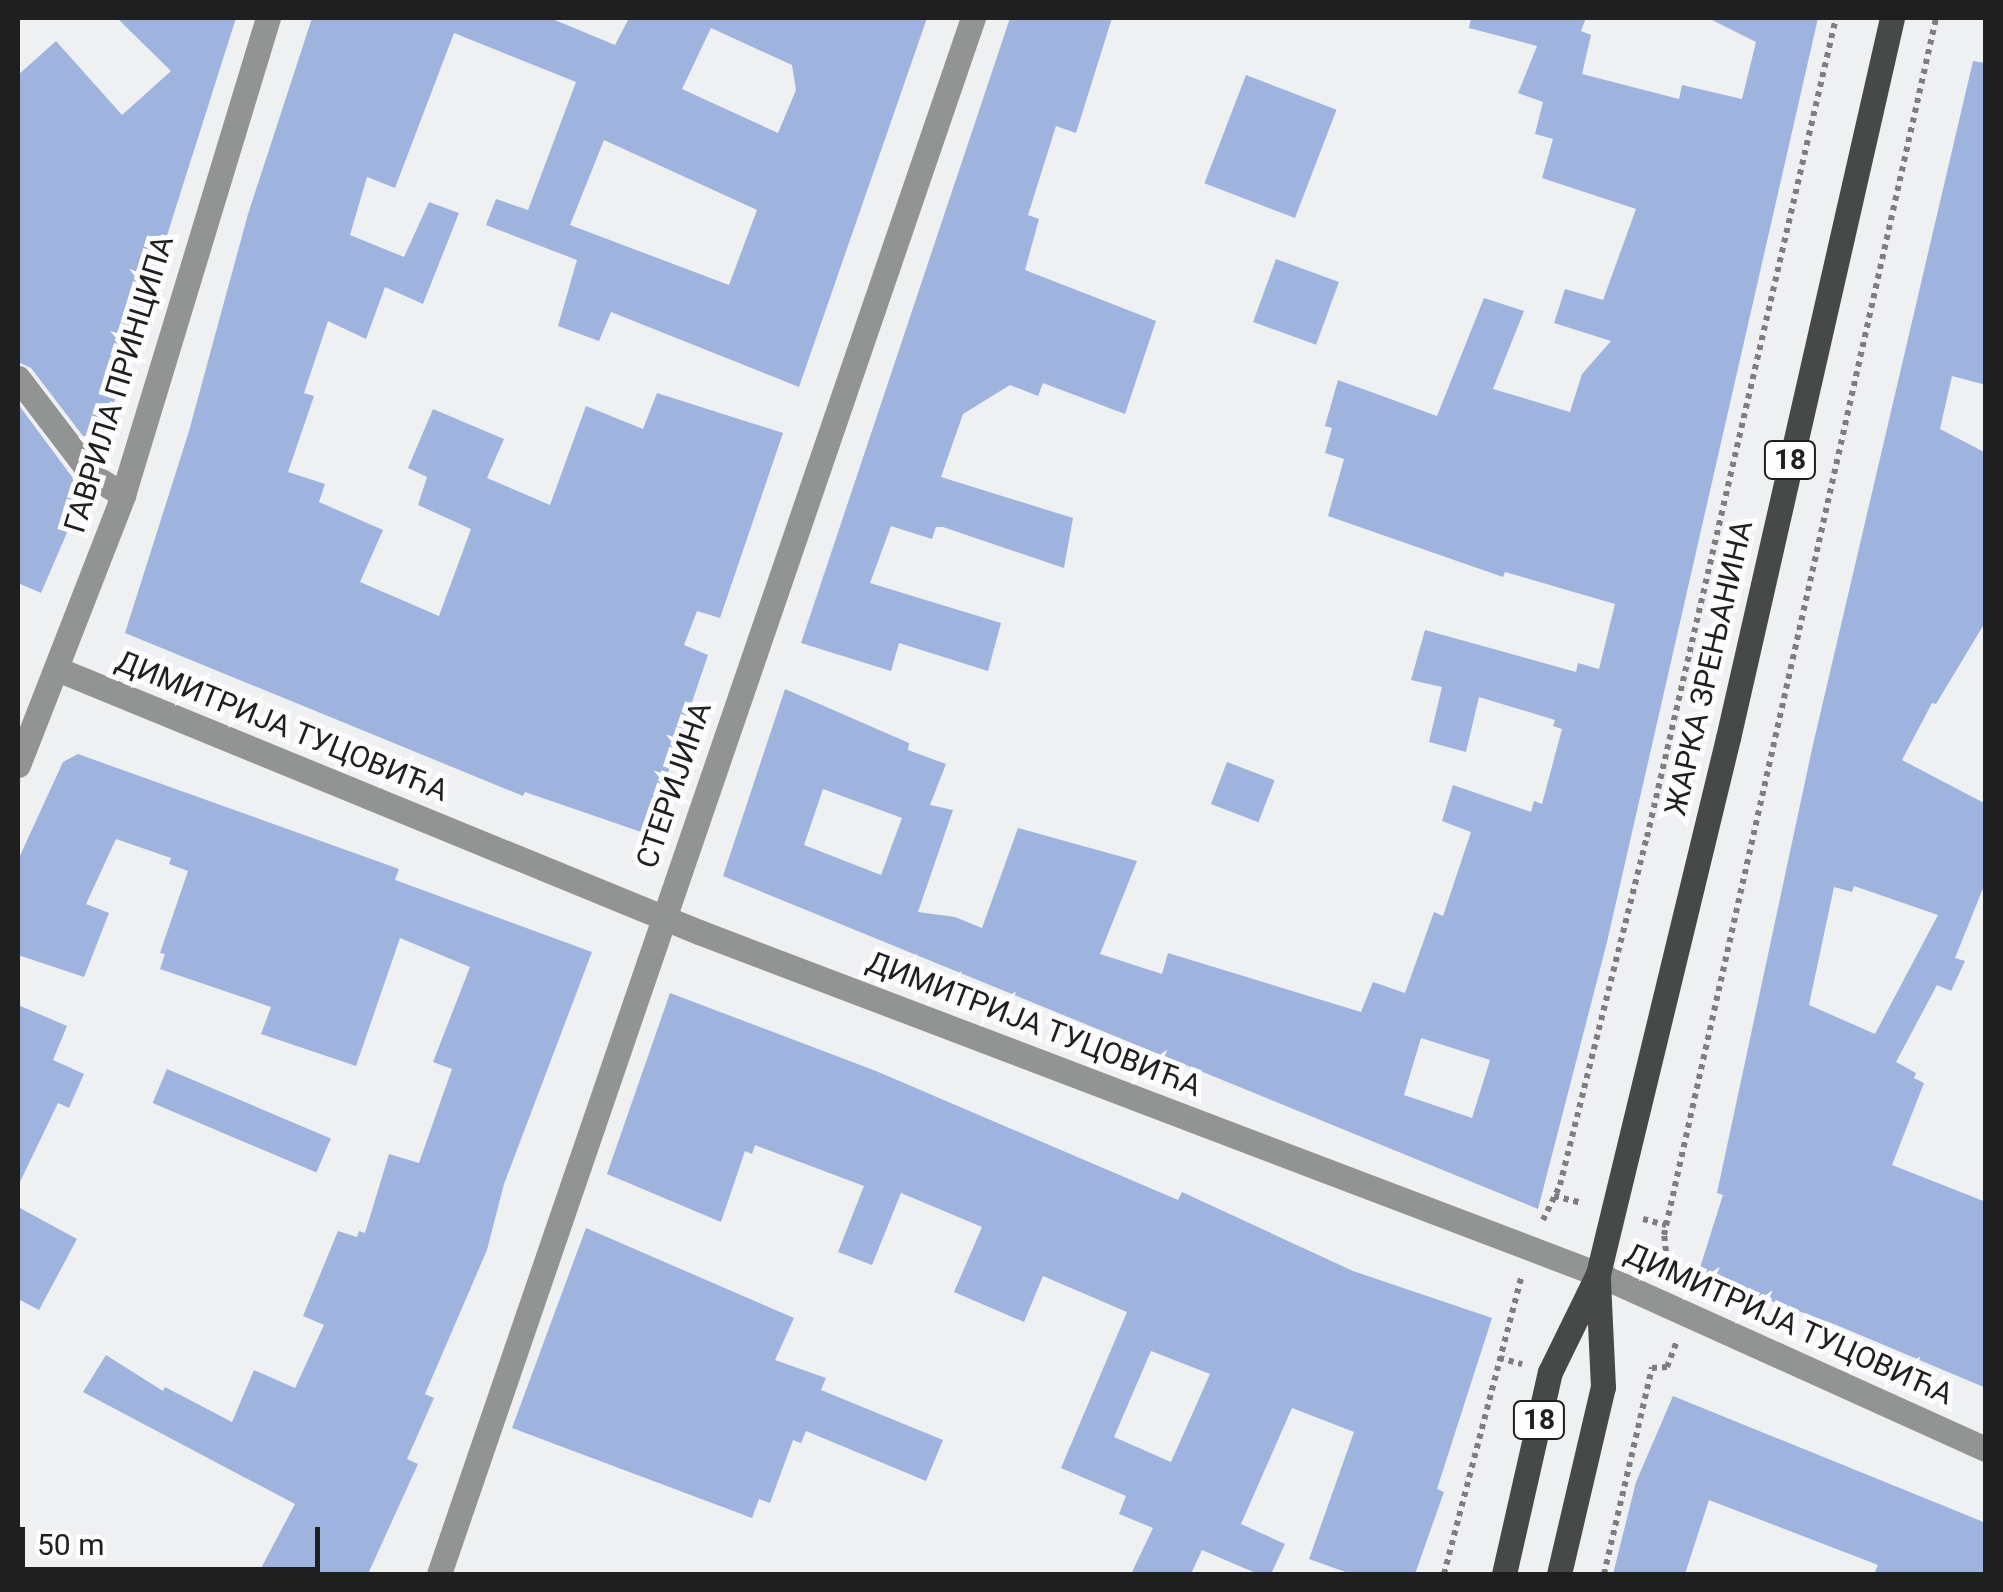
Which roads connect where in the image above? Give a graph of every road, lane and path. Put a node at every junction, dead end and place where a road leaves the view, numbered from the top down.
1 (268, 18) edge
2 (973, 18) edge
3 (1836, 18) edge
4 (1892, 18) edge
5 (1936, 18) edge
6 (18, 378) edge
7 (123, 496) junction
8 (57, 668) junction
9 (18, 765) edge
10 (662, 916) junction
11 (1530, 1248) junction
12 (1598, 1274) junction
13 (1687, 1312) junction
14 (1986, 1448) edge
15 (440, 1574) edge
16 (1444, 1574) edge
17 (1504, 1574) edge
18 (1559, 1574) edge
19 (1604, 1574) edge

1 - 7 street, ГАВРИЛА ПРИНЦИПА
2 - 10 street, СТЕРИЈИНА
3 - 11 path
4 - 12 main road, ЖАРКА ЗРЕЊАНИНА / 18
5 - 13 path
6 - 7 street
7 - 8 street, ГАВРИЛА ПРИНЦИПА
8 - 9 street, ГАВРИЛА ПРИНЦИПА
8 - 10 street, ДИМИТРИЈА ТУЦОВИЋА
10 - 11 street, ДИМИТРИЈА ТУЦОВИЋА
10 - 15 street, СТЕРИЈИНА
11 - 12 street, ДИМИТРИЈА ТУЦОВИЋА
11 - 16 path
12 - 13 street, ДИМИТРИЈА ТУЦОВИЋА
12 - 17 main road, ЖАРКА ЗРЕЊАНИНА / 18
12 - 18 main road, ЖАРКА ЗРЕЊАНИНА / 18
13 - 14 street, ДИМИТРИЈА ТУЦОВИЋА
13 - 19 path

